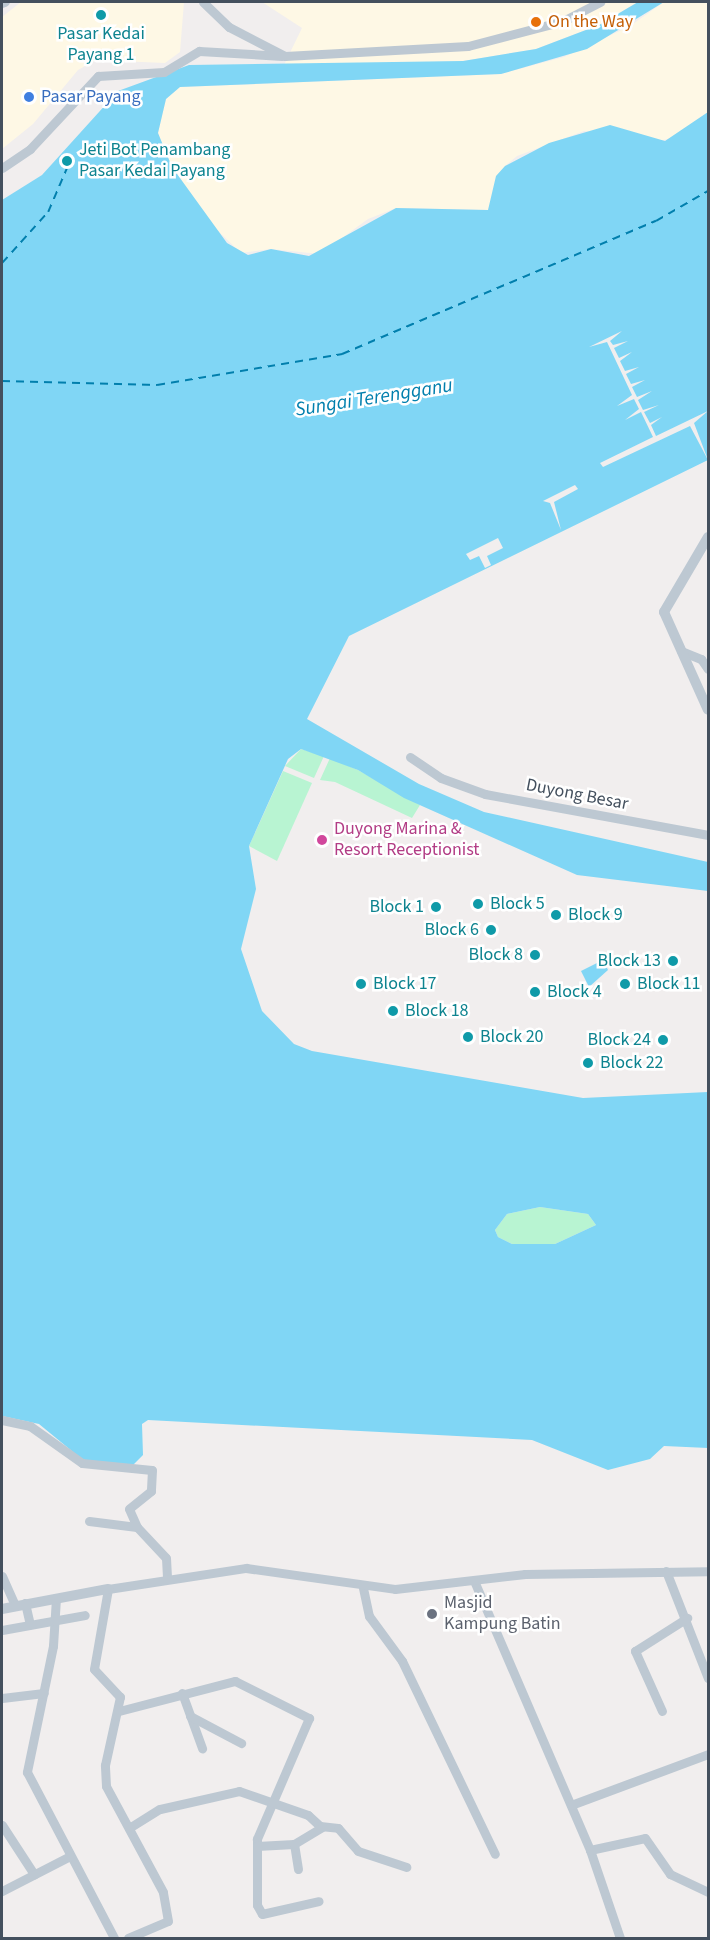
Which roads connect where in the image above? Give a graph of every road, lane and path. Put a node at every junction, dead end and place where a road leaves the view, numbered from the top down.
1 (203, 2) edge
2 (600, 2) edge
3 (285, 56) junction
4 (2, 168) edge
5 (708, 537) edge
6 (681, 651) junction
7 (708, 669) edge
8 (708, 711) edge
9 (410, 758) dead end
10 (708, 835) edge
11 (2, 1420) edge
12 (88, 1521) dead end
13 (137, 1527) junction
14 (666, 1571) junction
15 (708, 1571) edge
16 (2, 1576) edge
17 (168, 1579) junction
18 (475, 1582) junction
19 (363, 1588) junction
20 (108, 1589) junction
21 (56, 1598) junction
22 (20, 1604) junction
23 (2, 1609) edge
24 (86, 1615) dead end
25 (687, 1618) junction
26 (57, 1619) junction
27 (30, 1624) junction
28 (2, 1630) edge
29 (708, 1678) edge
30 (44, 1693) junction
31 (183, 1693) junction
32 (2, 1698) edge
33 (119, 1711) junction
34 (662, 1711) dead end
35 (190, 1716) junction
36 (241, 1743) dead end
37 (202, 1748) dead end
38 (708, 1754) edge
39 (271, 1801) junction
40 (571, 1805) junction
41 (2, 1825) edge
42 (322, 1827) junction
43 (129, 1828) junction
44 (294, 1844) junction
45 (257, 1846) junction
46 (590, 1850) junction
47 (495, 1854) dead end
48 (70, 1856) junction
49 (406, 1867) dead end
50 (298, 1869) dead end
51 (34, 1874) junction
52 (2, 1891) edge
53 (708, 1892) edge
54 (319, 1901) dead end
55 (114, 1938) edge
56 (128, 1938) edge
57 (620, 1938) edge

1 - 3 street
2 - 3 street
3 - 4 street
5 - 6 street
6 - 7 street
6 - 8 street
9 - 10 street, Duyong Besar
11 - 13 street
12 - 13 street
13 - 17 street
14 - 15 street
14 - 18 street
14 - 25 street
16 - 22 street
17 - 19 street
17 - 20 street
18 - 19 street
18 - 40 street
19 - 47 street
20 - 21 street
20 - 33 street
21 - 22 street
21 - 26 street
22 - 23 street
22 - 27 street
24 - 26 street
25 - 29 street
25 - 34 street
26 - 27 street
26 - 30 street
27 - 28 street
30 - 32 street
30 - 48 street
31 - 33 street
31 - 35 street
31 - 39 street
33 - 43 street
35 - 36 street
35 - 37 street
38 - 40 street
39 - 42 street
39 - 43 street
39 - 45 street
40 - 46 street
41 - 51 street
42 - 44 street
42 - 49 street
43 - 56 street
44 - 45 street
44 - 50 street
45 - 54 street
46 - 53 street
46 - 57 street
48 - 51 street
48 - 55 street
51 - 52 street

